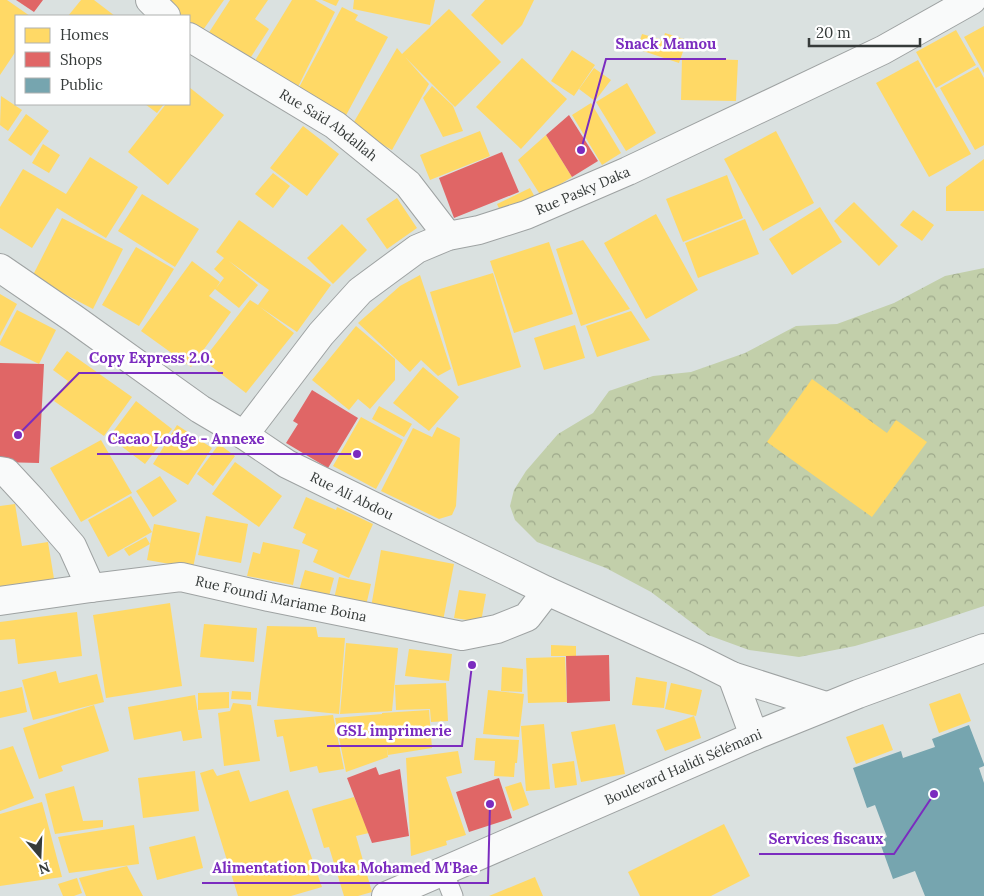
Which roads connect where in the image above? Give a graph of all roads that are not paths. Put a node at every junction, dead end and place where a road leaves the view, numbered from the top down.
1 (150, 0) edge
2 (972, 0) edge
3 (165, 15) edge
4 (190, 37) edge
5 (448, 236) junction
6 (0, 268) edge
7 (244, 435) junction
8 (0, 471) edge
9 (91, 588) junction
10 (547, 591) junction
11 (0, 602) edge
12 (984, 648) edge
13 (732, 676) junction
14 (826, 706) junction
15 (754, 736) junction
16 (443, 871) junction
17 (386, 896) edge
18 (453, 896) edge

1 - 3 street
2 - 5 street, Rue Pasky Daka
4 - 5 street, Rue Saïd Abdallah
5 - 7 street, Rue Pasky Daka
6 - 7 street, Rue Ali Abdou
7 - 10 street, Rue Ali Abdou
8 - 9 street
9 - 10 street, Rue Foundi Mariame Boina
9 - 11 street, Rue Foundi Mariame Boina
10 - 13 street, Rue Ali Abdou
12 - 14 street, Boulevard Halidi Sélémani
13 - 14 street, Rue Ali Abdou
13 - 15 street
14 - 15 street, Boulevard Halidi Sélémani
15 - 16 street, Boulevard Halidi Sélémani
16 - 17 street, Boulevard Halidi Sélémani
16 - 18 lane

